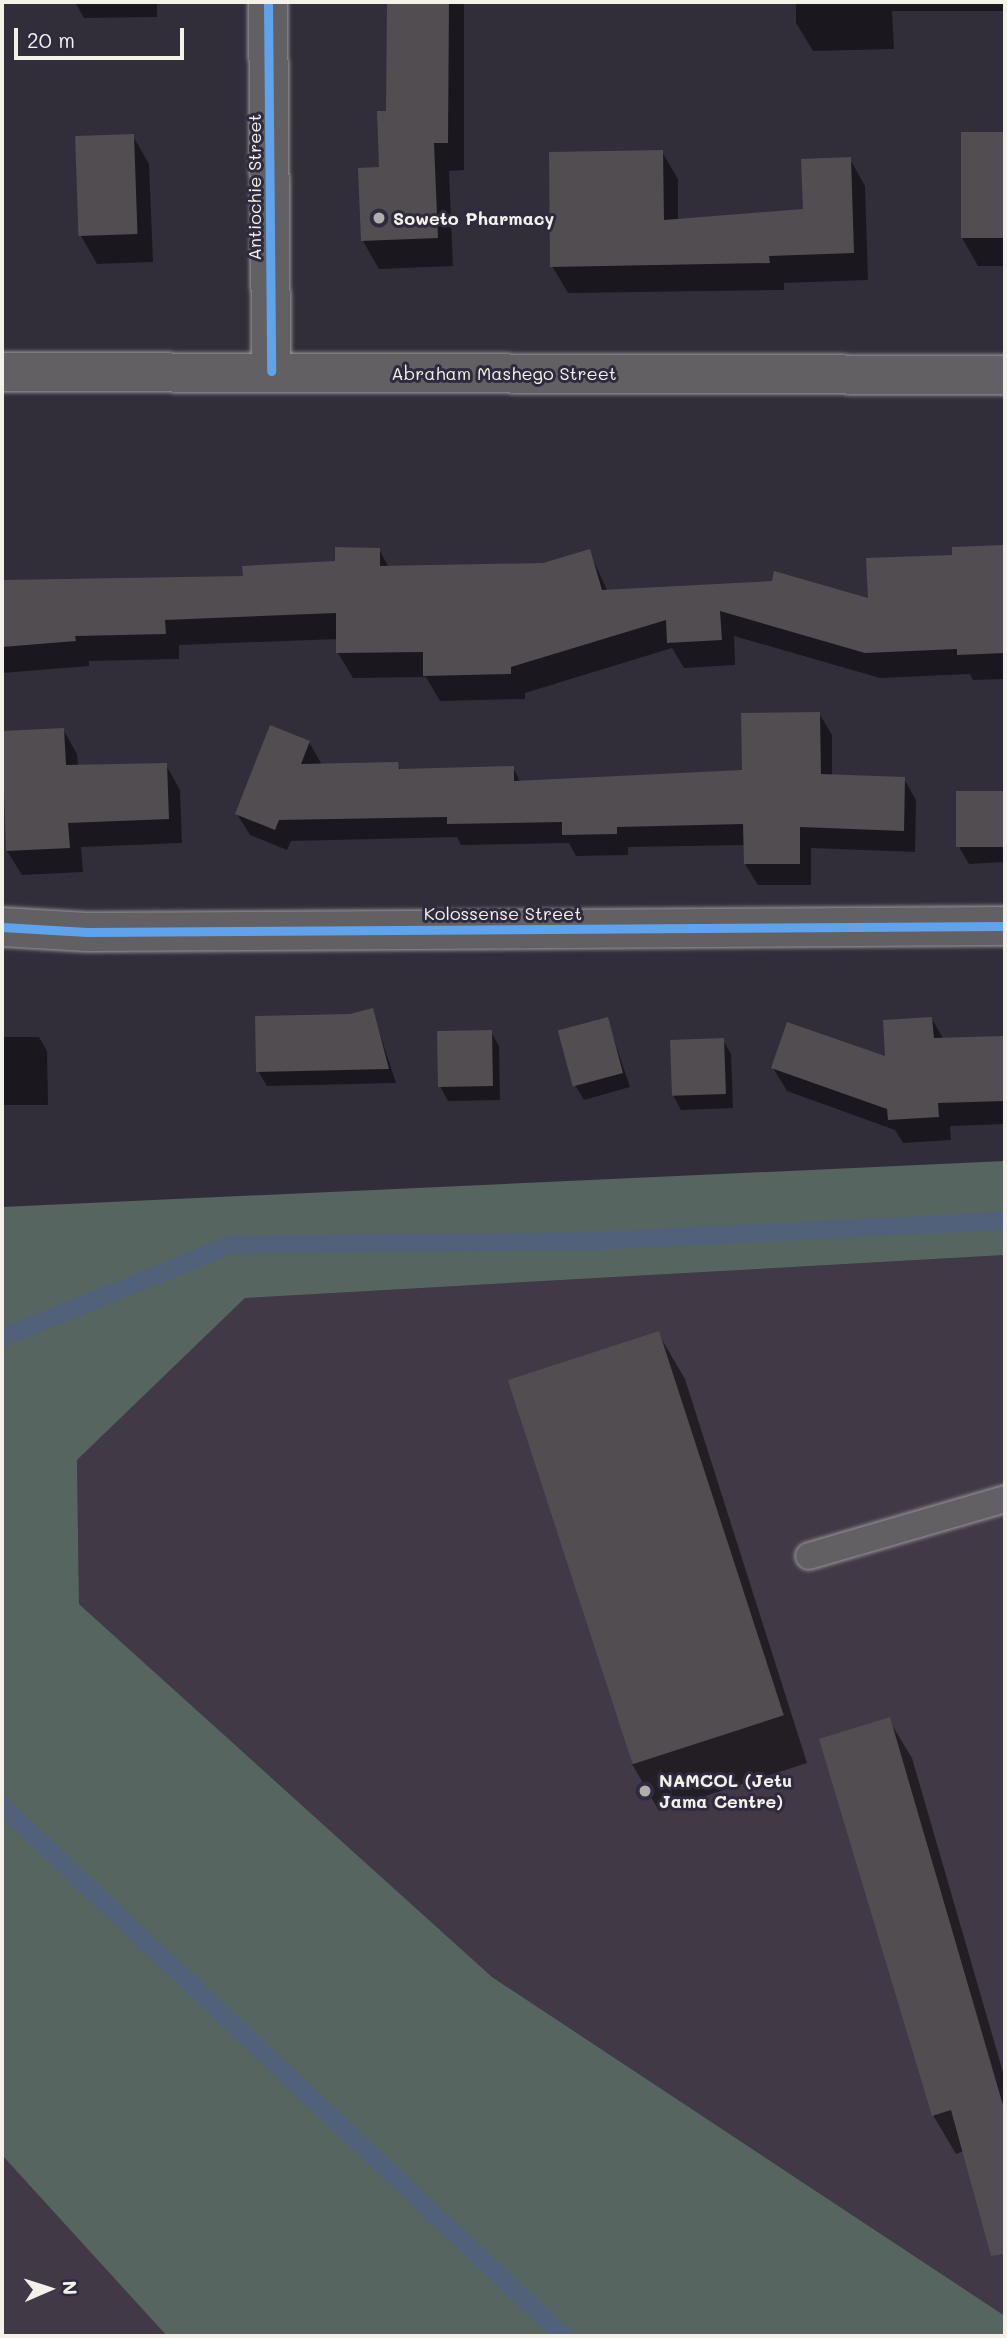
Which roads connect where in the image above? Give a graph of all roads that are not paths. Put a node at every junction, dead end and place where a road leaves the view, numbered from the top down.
1 (268, 2) edge
2 (271, 371) junction
3 (2, 372) edge
4 (1005, 375) edge
5 (1005, 926) edge
6 (2, 927) edge
7 (1005, 1499) edge
8 (809, 1556) dead end

1 - 2 street, Antiochie Street
2 - 3 street, Abraham Mashego Street
2 - 4 street, Abraham Mashego Street
5 - 6 street, Kolossense Street
7 - 8 lane

